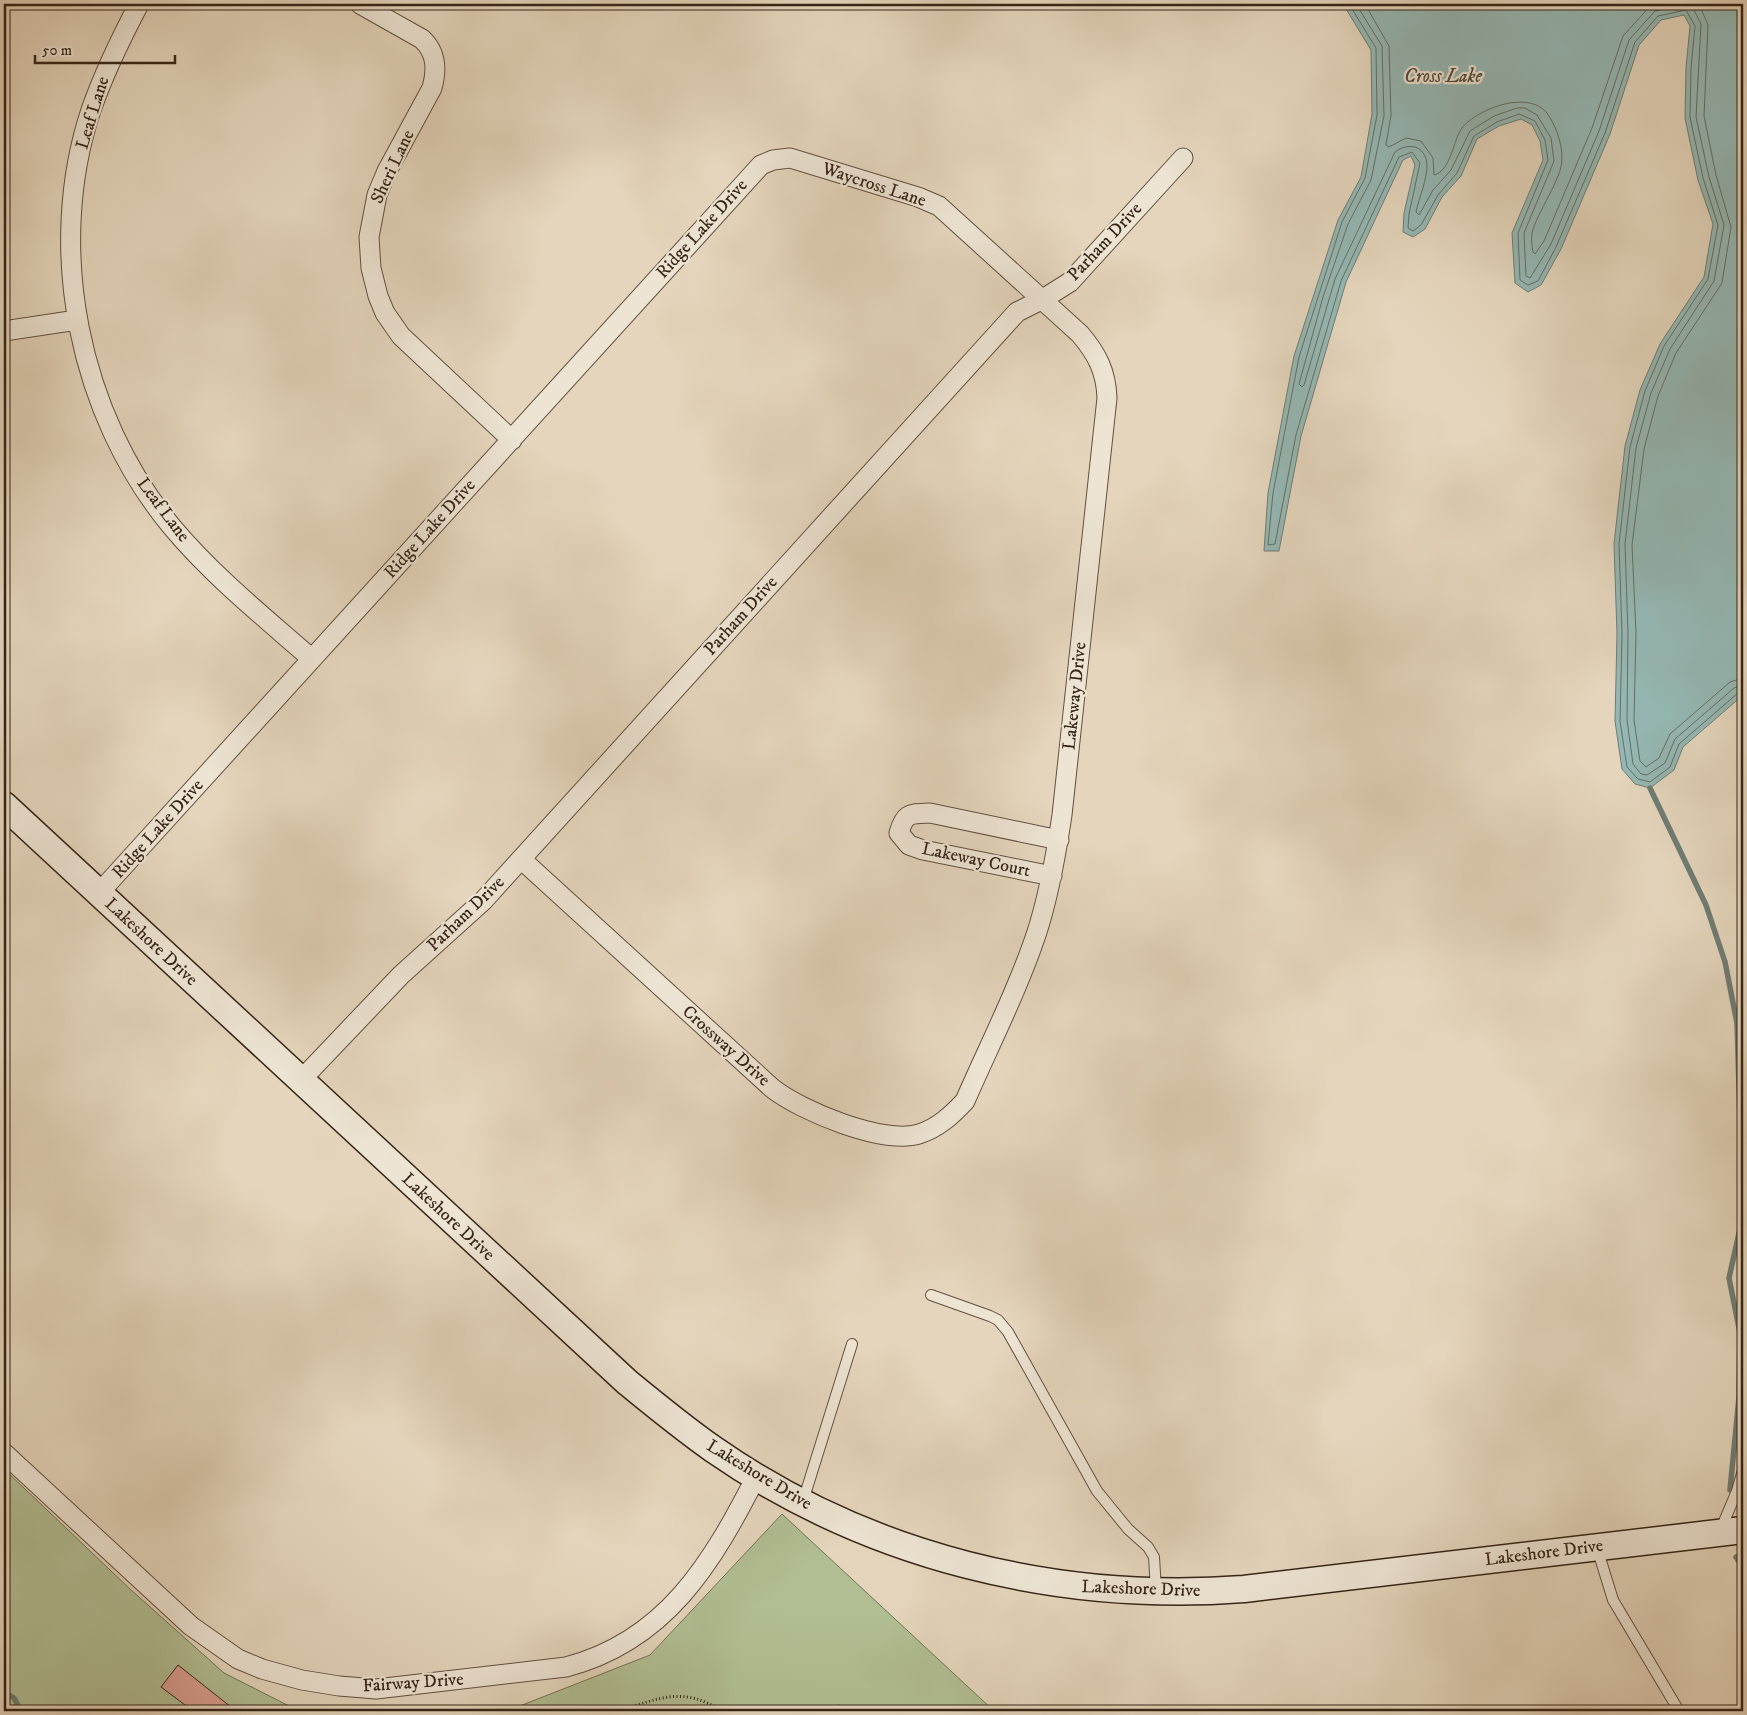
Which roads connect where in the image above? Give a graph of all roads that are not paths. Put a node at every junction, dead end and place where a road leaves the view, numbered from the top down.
1 (139, 4) edge
2 (360, 4) edge
3 (1183, 158) dead end
4 (761, 165) joint
5 (1043, 299) junction
6 (77, 320) junction
7 (4, 331) edge
8 (512, 440) junction
9 (312, 659) junction
10 (4, 805) edge
11 (1058, 840) junction
12 (521, 859) junction
13 (1052, 876) junction
14 (99, 894) junction
15 (301, 1080) junction
16 (965, 1100) joint
17 (931, 1295) dead end
18 (852, 1344) dead end
19 (4, 1453) edge
20 (1743, 1470) edge
21 (756, 1477) junction
22 (803, 1502) junction
23 (1732, 1531) edge
24 (1596, 1547) junction
25 (1156, 1591) junction
26 (1674, 1709) edge

1 - 6 street, Leaf Lane
2 - 8 street, Sheri Lane
3 - 5 street, Parham Drive
4 - 5 street, Waycross Lane
4 - 8 street, Ridge Lake Drive
5 - 11 street, Lakeway Drive
5 - 12 street, Parham Drive
6 - 7 street
6 - 9 street, Leaf Lane
8 - 9 street, Ridge Lake Drive
9 - 14 street, Ridge Lake Drive
10 - 14 main road, Lakeshore Drive
11 - 13 street, Lakeway Drive
11 - 13 street, Lakeway Court
12 - 15 street, Parham Drive
12 - 16 street, Crossway Drive
13 - 16 street, Lakeway Drive
14 - 15 main road, Lakeshore Drive
15 - 21 main road, Lakeshore Drive
17 - 25 lane
18 - 22 lane
19 - 21 street, Fairway Drive
20 - 23 lane
21 - 22 main road, Lakeshore Drive
22 - 25 main road, Lakeshore Drive
23 - 24 main road, Lakeshore Drive
24 - 25 main road, Lakeshore Drive
24 - 26 lane

